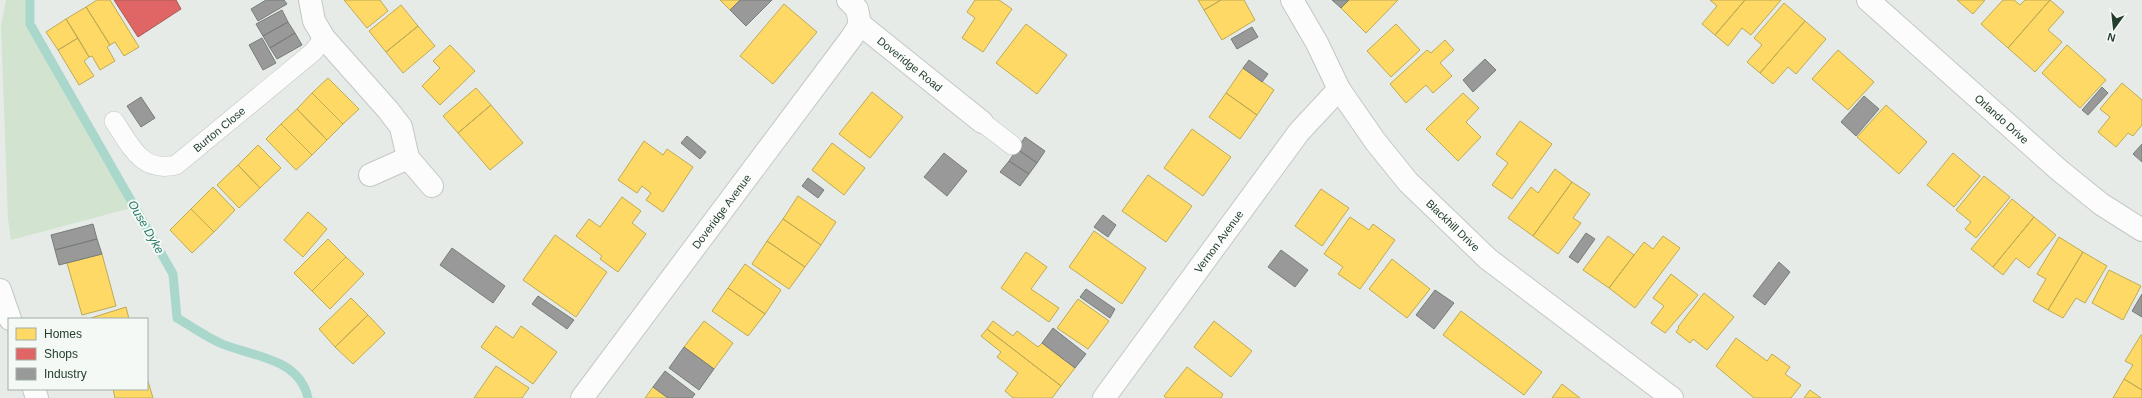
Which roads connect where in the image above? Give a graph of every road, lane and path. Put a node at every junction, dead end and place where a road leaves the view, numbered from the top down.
1 (310, 0) edge
2 (848, 0) edge
3 (1292, 0) edge
4 (1868, 0) edge
5 (860, 24) junction
6 (324, 38) junction
7 (1339, 89) junction
8 (114, 121) dead end
9 (982, 122) joint
10 (1012, 145) dead end
11 (408, 158) junction
12 (370, 175) dead end
13 (432, 186) dead end
14 (2142, 230) edge
15 (0, 290) edge
16 (10, 318) edge
17 (582, 398) edge
18 (1104, 398) edge
19 (1672, 398) edge

1 - 6 street
2 - 5 street
3 - 7 street, Blackhill Drive
4 - 14 street, Orlando Drive
5 - 9 street, Doveridge Road
5 - 17 street, Doveridge Avenue
6 - 8 lane, Burton Close
6 - 11 street
7 - 18 street, Vernon Avenue
7 - 19 street, Blackhill Drive
9 - 10 lane
11 - 12 street
11 - 13 street
15 - 16 street

